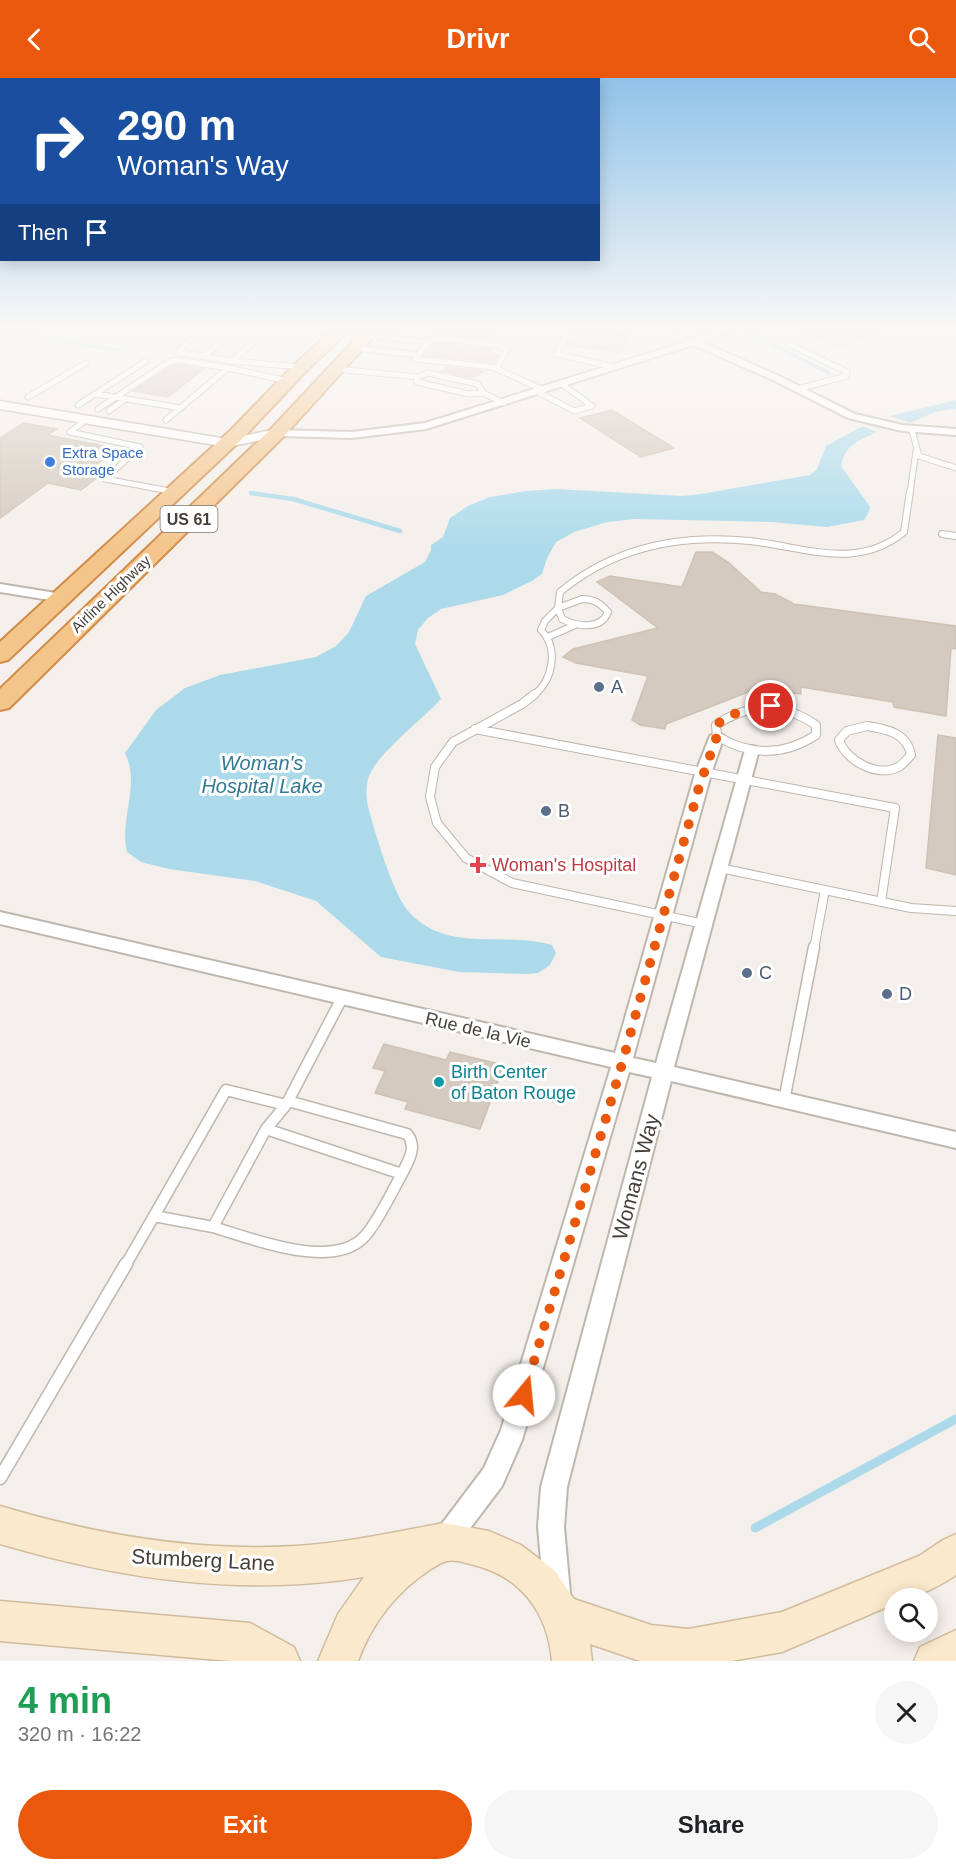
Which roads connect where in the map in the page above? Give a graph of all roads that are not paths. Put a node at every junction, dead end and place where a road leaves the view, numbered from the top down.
1 (71, 404) edge
2 (109, 404) edge
3 (115, 404) edge
4 (155, 404) edge
5 (186, 404) edge
6 (266, 404) edge
7 (304, 404) edge
8 (501, 404) edge
9 (562, 404) edge
10 (589, 404) edge
11 (825, 404) edge
12 (0, 405) edge
13 (78, 405) joint
14 (181, 408) junction
15 (103, 410) junction
16 (87, 419) junction
17 (166, 420) junction
18 (912, 430) junction
19 (956, 432) edge
20 (277, 433) junction
21 (232, 438) junction
22 (916, 451) junction
23 (956, 468) edge
24 (175, 492) junction
25 (942, 534) dead end
26 (956, 536) edge
27 (0, 588) edge
28 (62, 598) junction
29 (559, 606) junction
30 (575, 625) junction
31 (548, 637) junction
32 (0, 655) edge
33 (0, 703) edge
34 (856, 727) joint
35 (475, 729) junction
36 (717, 736) junction
37 (752, 750) junction
38 (703, 774) junction
39 (744, 780) junction
40 (720, 868) junction
41 (825, 890) junction
42 (881, 902) junction
43 (956, 911) edge
44 (662, 915) junction
45 (0, 918) edge
46 (705, 924) junction
47 (342, 998) junction
48 (622, 1064) junction
49 (663, 1074) junction
50 (784, 1102) junction
51 (287, 1103) junction
52 (266, 1129) junction
53 (956, 1140) edge
54 (402, 1174) junction
55 (154, 1216) junction
56 (213, 1227) junction
57 (0, 1478) edge
58 (0, 1525) edge
59 (444, 1542) junction
60 (956, 1553) edge
61 (560, 1612) junction
62 (0, 1621) edge
63 (956, 1650) edge
64 (279, 1661) edge
65 (338, 1661) edge
66 (572, 1661) edge
67 (934, 1661) edge

1 - 13 street
2 - 15 lane
3 - 15 lane
4 - 14 lane
5 - 14 lane
6 - 21 highway, Airline Highway / US 61
7 - 20 highway, Airline Highway / US 61
8 - 20 street
9 - 10 lane
11 - 18 street
12 - 16 street
13 - 15 street
14 - 17 lane
15 - 17 street
16 - 21 street
16 - 24 lane
17 - 21 street
18 - 19 street
18 - 22 lane
20 - 21 street
20 - 33 highway, Airline Highway / US 61
21 - 24 highway, Airline Highway / US 61
22 - 23 lane
22 - 29 lane
24 - 28 highway, Airline Highway / US 61
25 - 26 lane
27 - 28 street
28 - 32 highway, Airline Highway / US 61
29 - 30 lane
29 - 30 lane
29 - 31 lane
30 - 31 lane
31 - 35 lane
34 - 34 lane
35 - 38 lane
35 - 44 lane
36 - 37 lane
36 - 37 lane
36 - 38 street
37 - 39 street, Womans Way
38 - 39 lane
38 - 44 street
39 - 40 street, Womans Way
39 - 42 lane
40 - 41 lane
40 - 46 street, Womans Way
41 - 42 lane
41 - 50 lane
42 - 43 lane
44 - 46 lane
44 - 48 street
45 - 47 street, Rue de la Vie
46 - 49 street, Womans Way
47 - 48 street, Rue de la Vie
47 - 51 lane
48 - 49 street, Rue de la Vie
48 - 59 street
49 - 50 street, Rue de la Vie
49 - 61 street, Womans Way
50 - 53 street, Rue de la Vie
51 - 52 lane
51 - 54 lane
51 - 55 lane
52 - 54 lane
52 - 56 lane
54 - 56 lane
55 - 56 lane
55 - 57 lane
58 - 59 main road, Stumberg Lane
59 - 61 main road, Stumberg Lane
59 - 65 main road
60 - 61 main road
61 - 66 main road, Stumberg Lane
62 - 64 main road
63 - 67 main road

